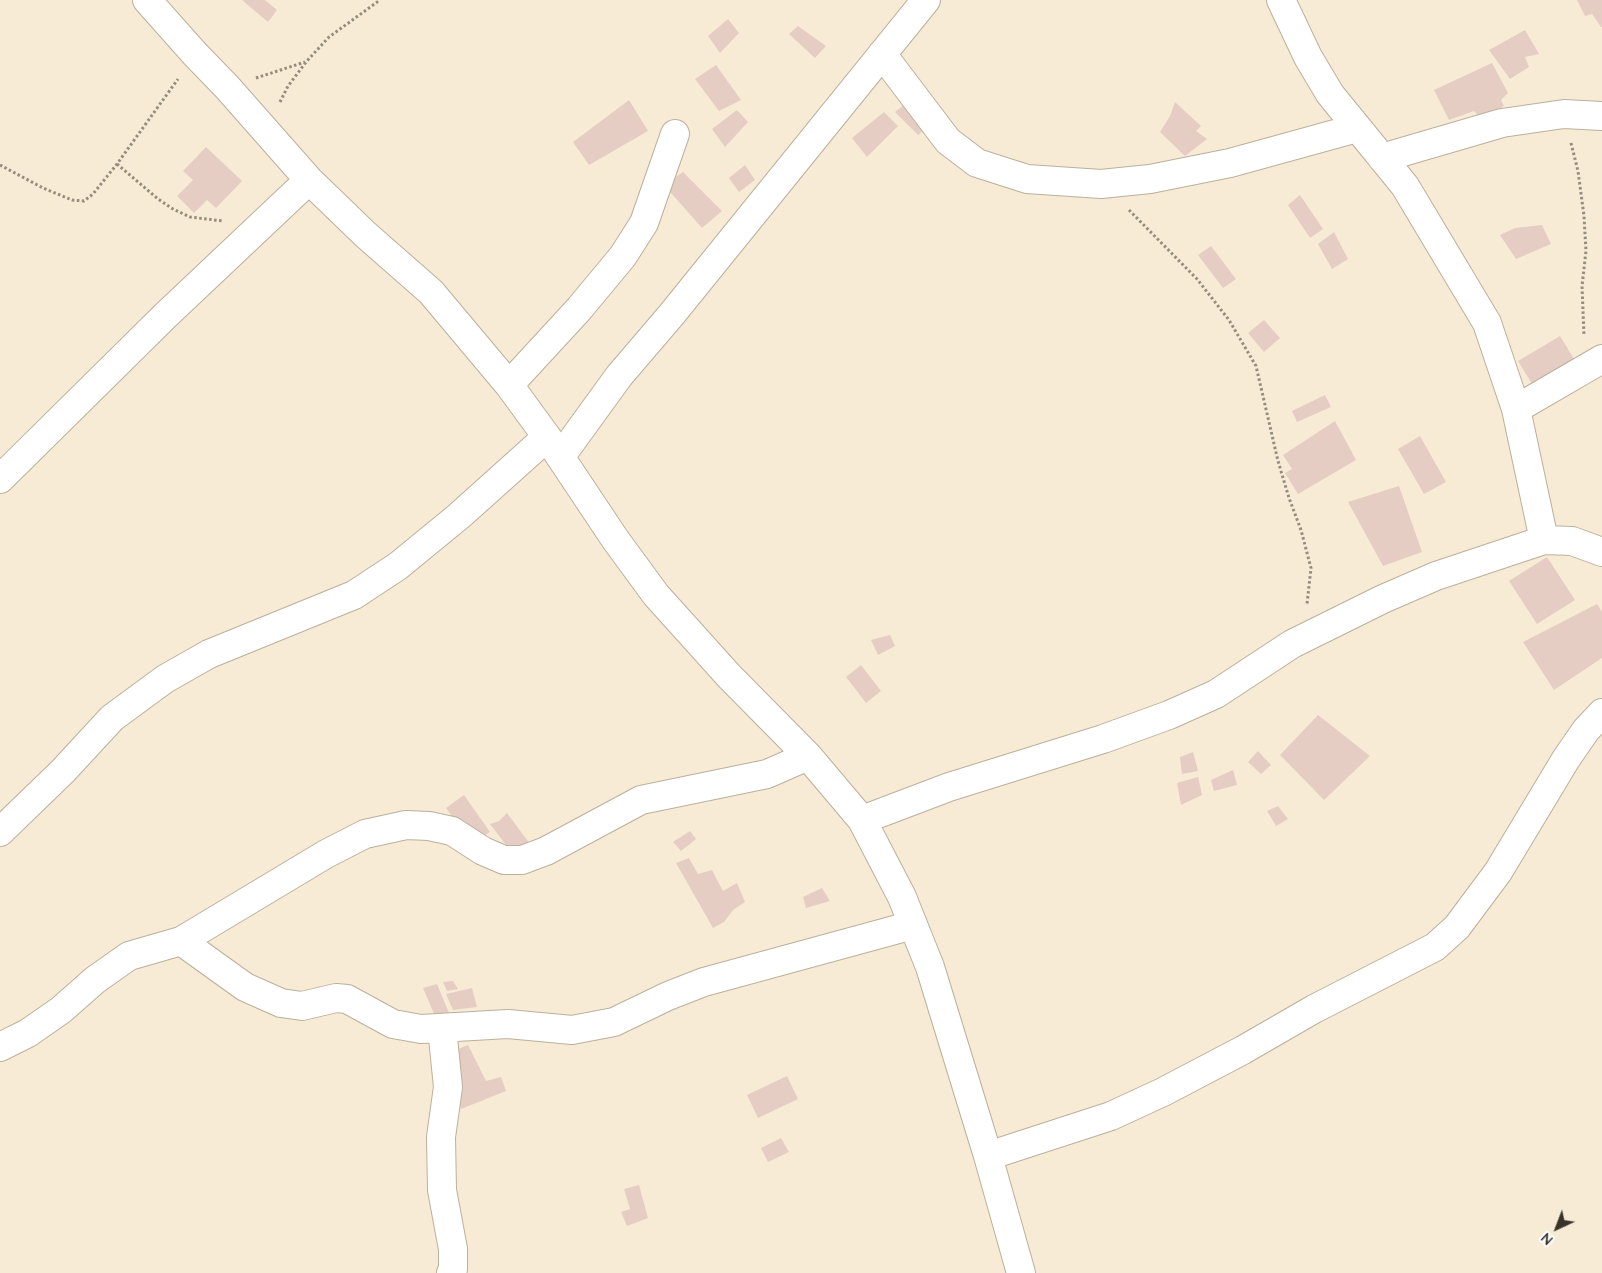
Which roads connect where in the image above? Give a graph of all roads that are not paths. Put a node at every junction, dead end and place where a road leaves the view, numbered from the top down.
1 (147, 0) edge
2 (926, 0) edge
3 (1280, 0) edge
4 (882, 54) junction
5 (1602, 116) edge
6 (1357, 128) junction
7 (675, 134) dead end
8 (1382, 158) junction
9 (309, 180) junction
10 (1595, 364) edge
11 (509, 385) junction
12 (1516, 409) junction
13 (554, 446) junction
14 (0, 479) edge
15 (1544, 540) junction
16 (1572, 541) junction
17 (1602, 552) edge
18 (1602, 574) edge
19 (1602, 713) edge
20 (808, 756) junction
21 (862, 820) junction
22 (0, 832) edge
23 (913, 925) junction
24 (182, 941) junction
25 (442, 1028) junction
26 (0, 1047) edge
27 (988, 1156) junction
28 (451, 1273) edge
29 (1021, 1273) edge

1 - 9 street
2 - 4 street
3 - 6 street
4 - 6 street
4 - 13 street
5 - 8 street
6 - 8 street
7 - 11 street
8 - 12 street
9 - 11 street
9 - 14 street
10 - 12 street
11 - 13 street
12 - 15 street
13 - 20 street
13 - 22 street
15 - 16 street
15 - 21 street
16 - 17 street
16 - 18 street
19 - 27 street
20 - 21 street
20 - 24 street
21 - 23 street
23 - 25 street
23 - 27 street
24 - 25 street
24 - 26 street
25 - 28 street
27 - 29 street

